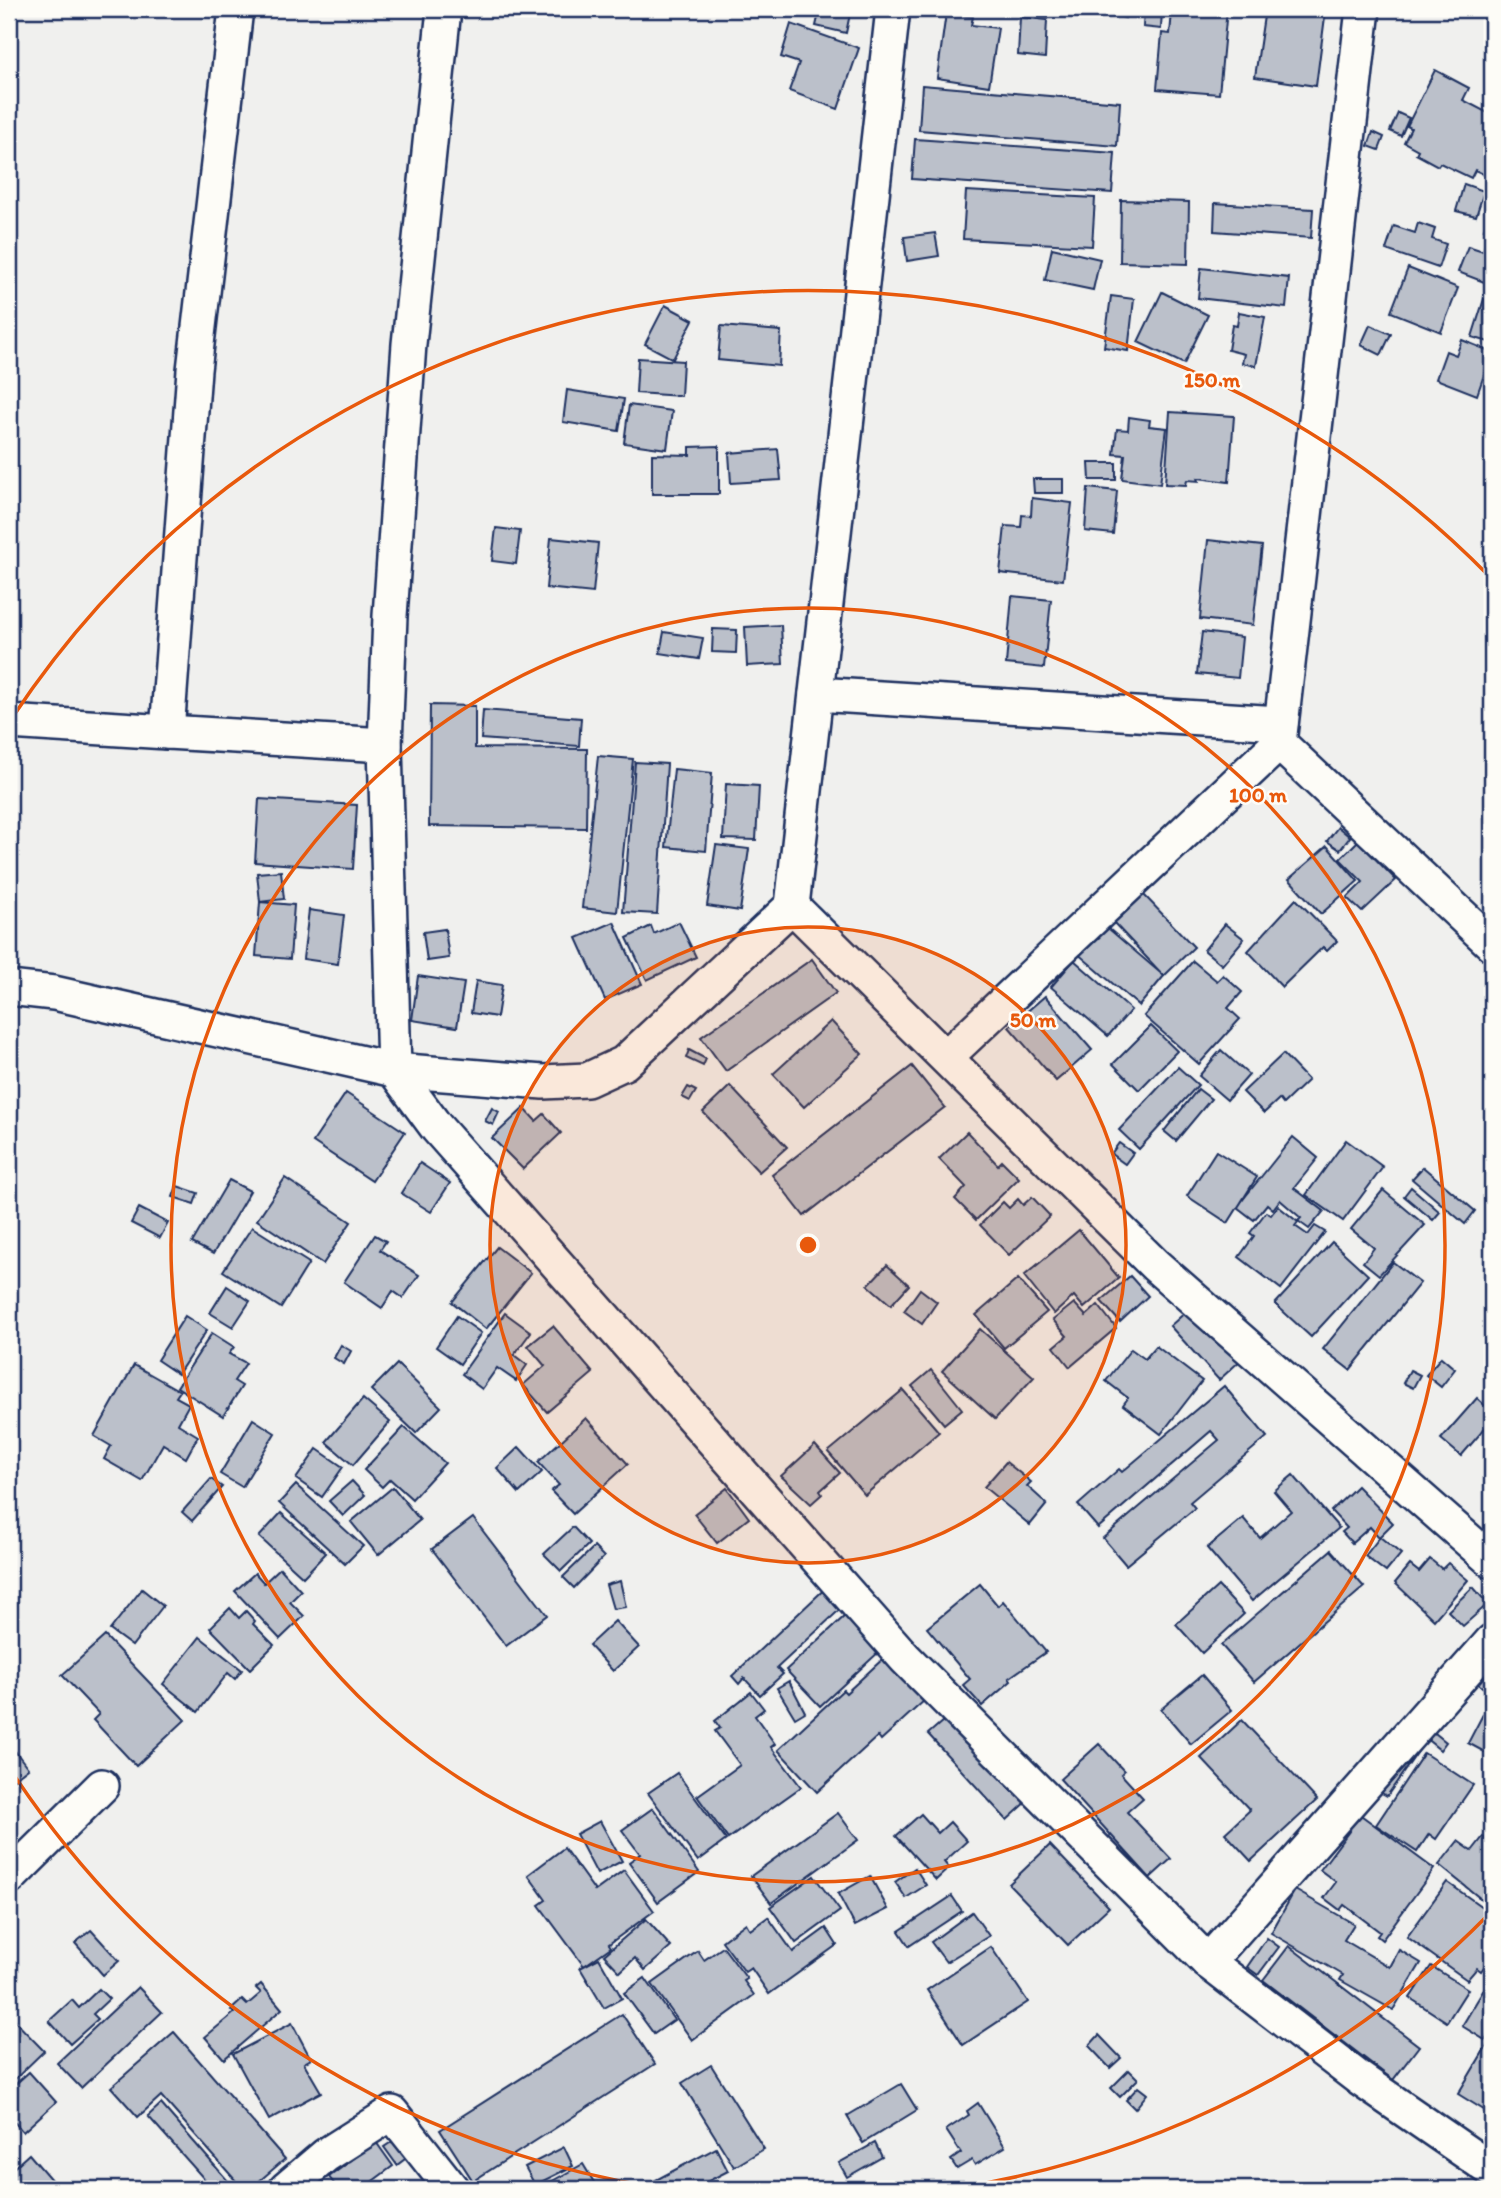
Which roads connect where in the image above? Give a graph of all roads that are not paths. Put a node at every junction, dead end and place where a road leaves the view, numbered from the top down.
1 (236, 9) edge
2 (444, 9) edge
3 (892, 9) edge
4 (1363, 9) edge
5 (816, 694) junction
6 (9, 722) edge
7 (167, 732) junction
8 (1280, 733) junction
9 (386, 745) junction
10 (792, 906) junction
11 (1492, 944) edge
12 (9, 988) edge
13 (946, 1057) junction
14 (394, 1070) junction
15 (1492, 1561) edge
16 (1492, 1641) edge
17 (102, 1786) dead end
18 (9, 1878) edge
19 (1208, 1962) junction
20 (1492, 2170) edge
21 (286, 2189) edge
22 (452, 2189) edge

1 - 7 street
2 - 9 street
3 - 5 street
4 - 8 street
5 - 8 street
5 - 10 street
6 - 7 street
7 - 9 street
8 - 11 street
8 - 13 street
9 - 14 street
10 - 13 street
10 - 14 street
12 - 14 street
13 - 15 street
14 - 19 street
16 - 19 street
17 - 18 street
19 - 20 street
21 - 22 street

